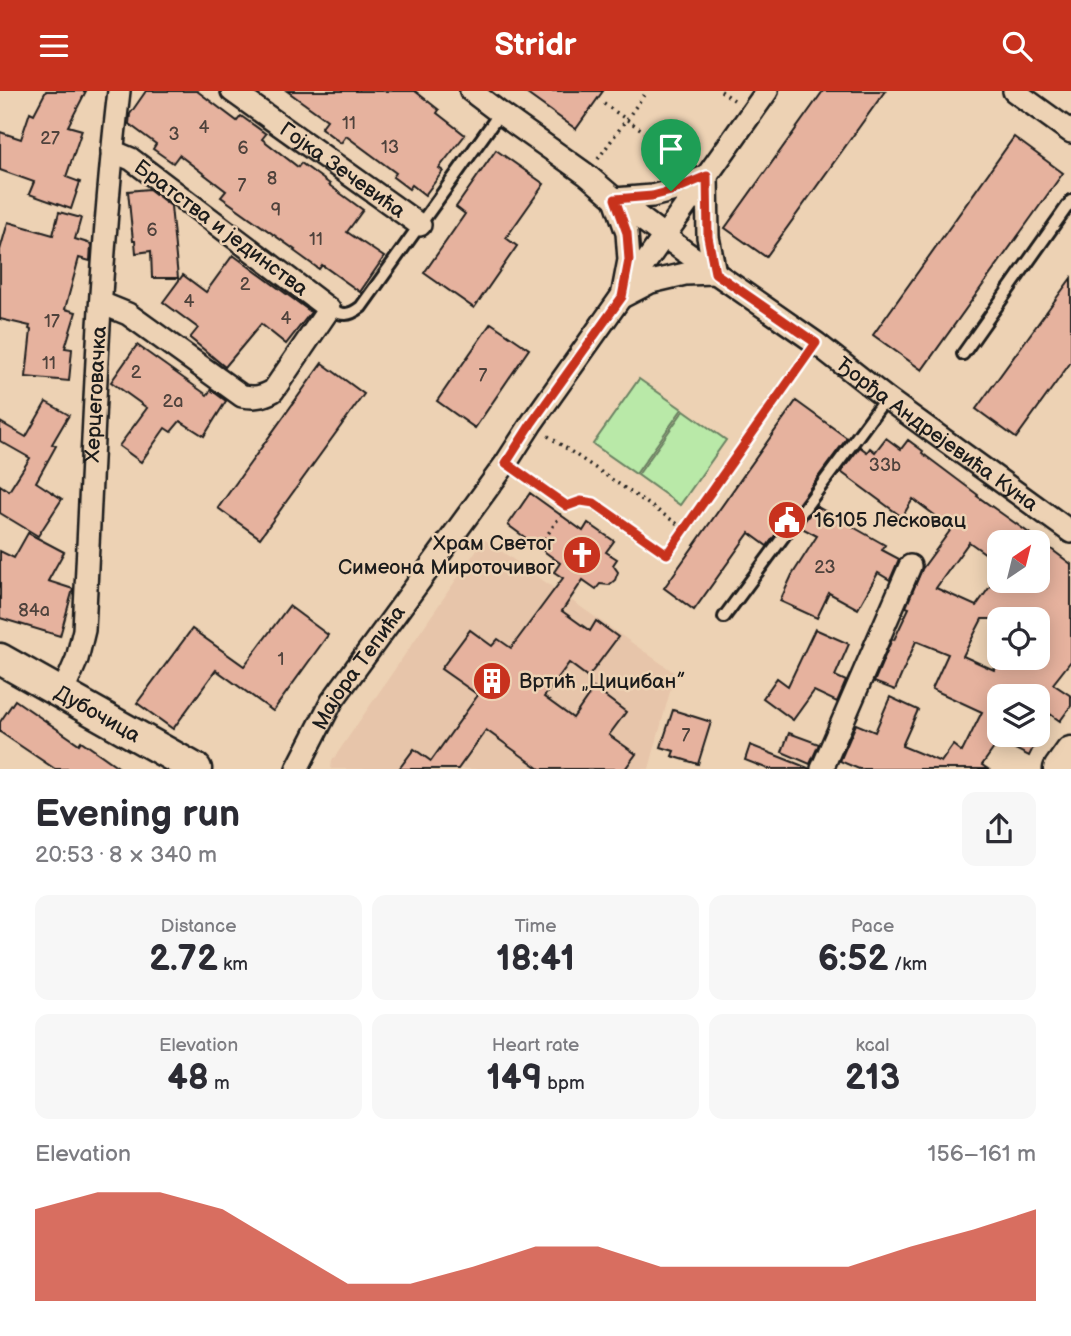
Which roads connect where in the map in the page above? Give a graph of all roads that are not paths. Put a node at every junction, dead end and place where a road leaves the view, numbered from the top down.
1 (119, 91) edge
2 (232, 91) edge
3 (471, 91) edge
4 (767, 91) edge
5 (1014, 91) edge
6 (500, 113) junction
7 (1071, 132) edge
8 (112, 151) junction
9 (699, 170) junction
10 (615, 199) junction
11 (1071, 201) edge
12 (420, 225) junction
13 (665, 236) junction
14 (715, 273) junction
15 (622, 297) junction
16 (101, 303) junction
17 (329, 309) junction
18 (963, 354) dead end
19 (886, 398) junction
20 (1071, 532) edge
21 (910, 566) dead end
22 (724, 617) dead end
23 (0, 659) edge
24 (62, 694) junction
25 (1071, 752) edge
26 (196, 769) edge
27 (297, 769) edge
28 (822, 769) edge
29 (1059, 769) edge

1 - 8 street, Херцеговачка
2 - 12 street, Гојка Зечевића
3 - 6 street, Ђорђа Андрејевића Куна
4 - 9 street, Мајора Тепића
5 - 7 street
6 - 10 street, Ђорђа Андрејевића Куна
6 - 12 lane
8 - 16 street, Херцеговачка
8 - 17 street, Братства и јединства
9 - 10 street
9 - 13 street, Мајора Тепића
9 - 14 street
10 - 13 street, Ђорђа Андрејевића Куна
10 - 15 street
11 - 18 lane
12 - 17 lane
13 - 14 street, Ђорђа Андрејевића Куна
13 - 15 street, Мајора Тепића
14 - 15 street
14 - 19 street, Ђорђа Андрејевића Куна
15 - 27 street, Мајора Тепића
16 - 17 street
16 - 24 street, Херцеговачка
19 - 20 street, Ђорђа Андрејевића Куна
19 - 22 lane
21 - 28 street
23 - 24 street, Дубочица
24 - 26 street, Дубочица
25 - 29 street

